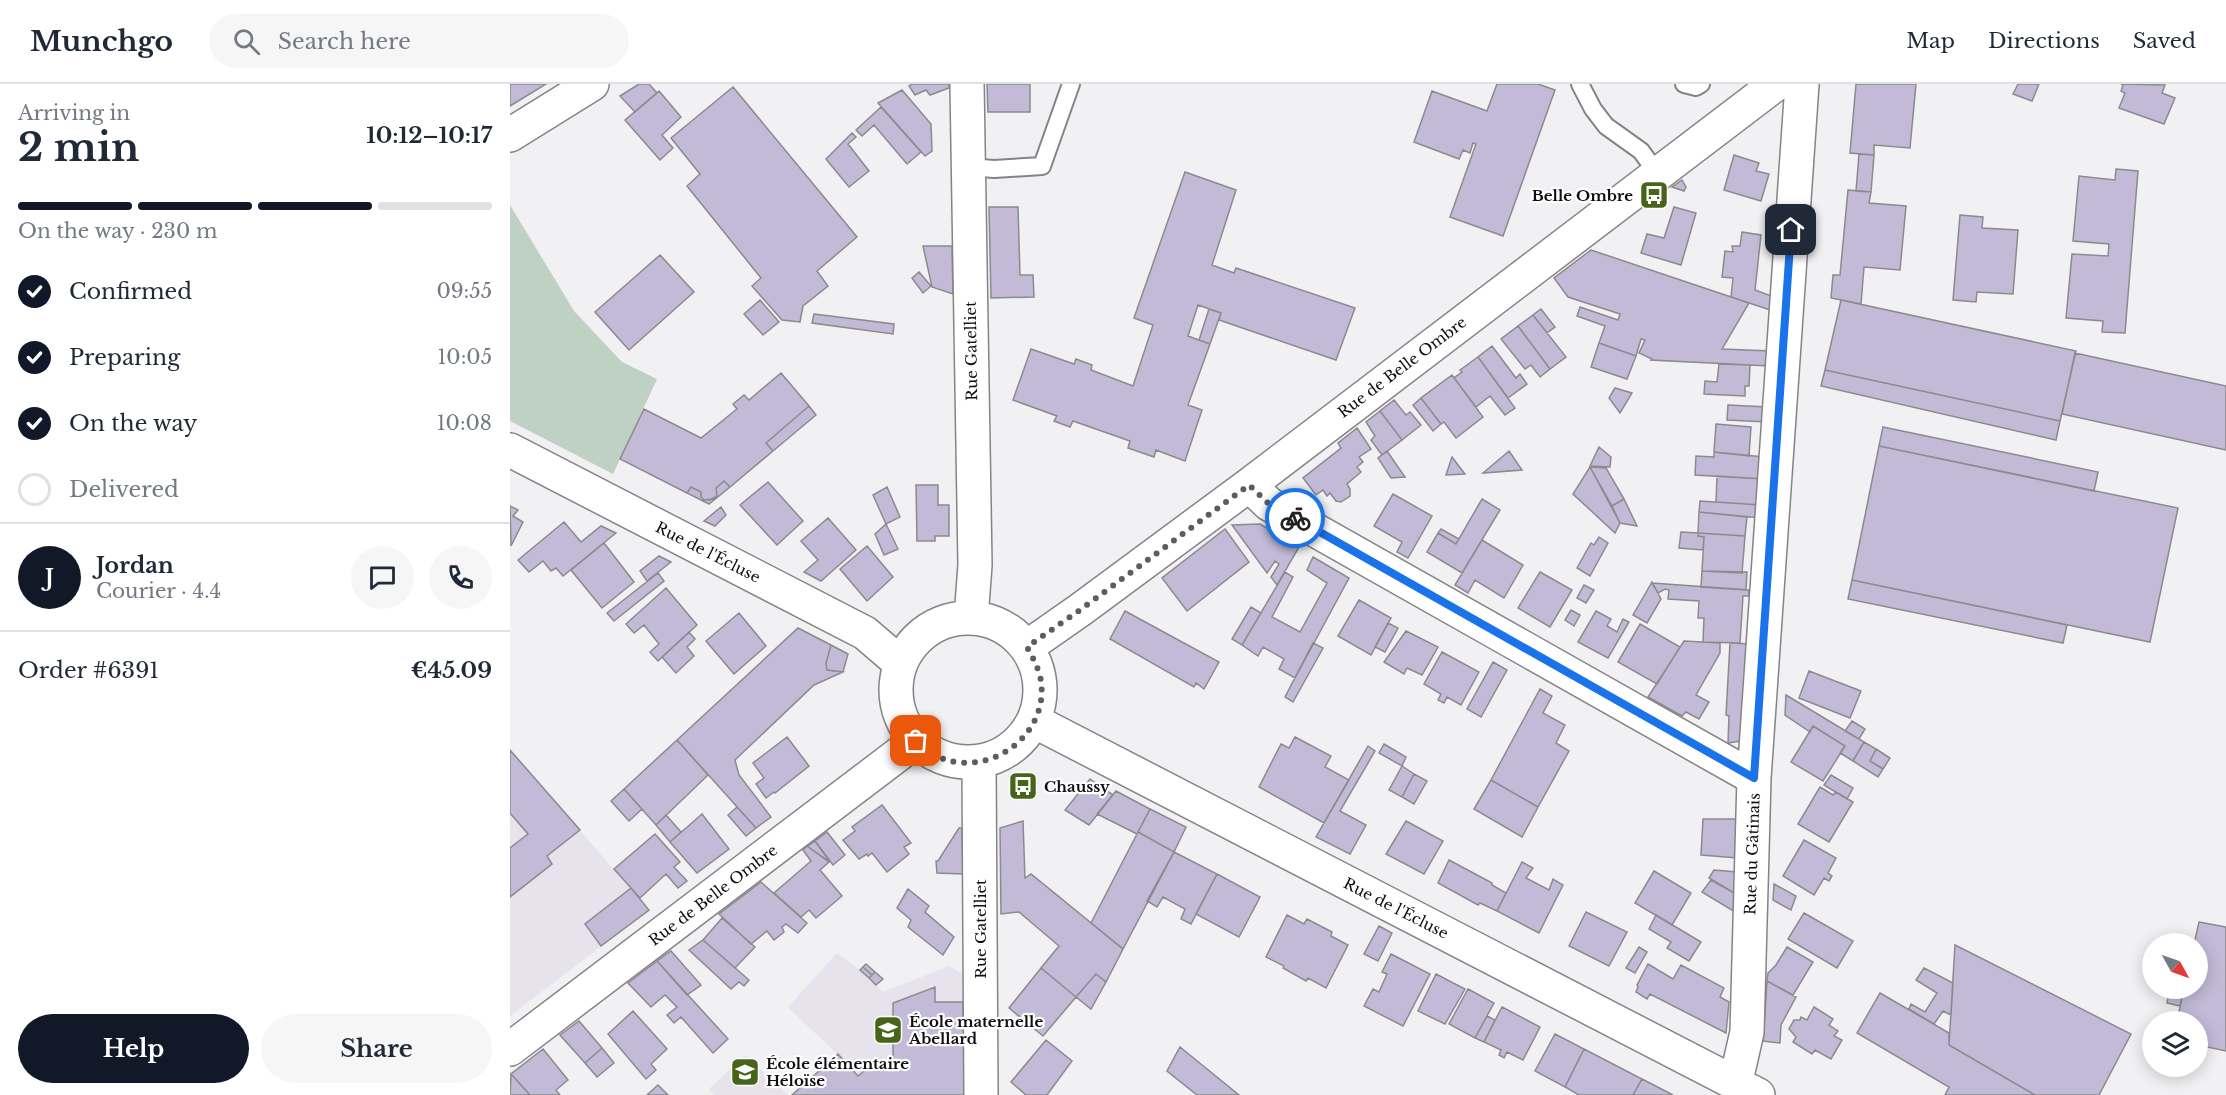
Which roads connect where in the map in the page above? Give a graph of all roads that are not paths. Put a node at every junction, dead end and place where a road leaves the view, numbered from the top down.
1 (592, 84) edge
2 (966, 84) edge
3 (1071, 84) edge
4 (1580, 84) edge
5 (1776, 84) edge
6 (1802, 84) edge
7 (510, 135) edge
8 (968, 167) junction
9 (1657, 173) junction
10 (510, 450) edge
11 (1249, 485) junction
12 (971, 618) junction
13 (1027, 647) junction
14 (900, 663) junction
15 (1034, 721) junction
16 (916, 741) junction
17 (979, 763) junction
18 (1754, 778) junction
19 (510, 1048) edge
20 (1739, 1092) edge
21 (981, 1095) edge

1 - 7 street
2 - 8 street, Rue Gatelliet
3 - 8 lane
4 - 9 lane
5 - 9 street, Rue de Belle Ombre
6 - 18 street, Rue du Gâtinais
8 - 12 street, Rue Gatelliet
9 - 11 street, Rue de Belle Ombre
10 - 14 street, Rue de l'Écluse
11 - 13 street, Rue de Belle Ombre
11 - 18 street
12 - 13 street
12 - 14 street
13 - 15 street
14 - 16 street
15 - 17 street
15 - 20 street, Rue de l'Écluse
16 - 17 street
16 - 19 street, Rue de Belle Ombre
17 - 21 street, Rue Gatelliet
18 - 20 street, Rue du Gâtinais

